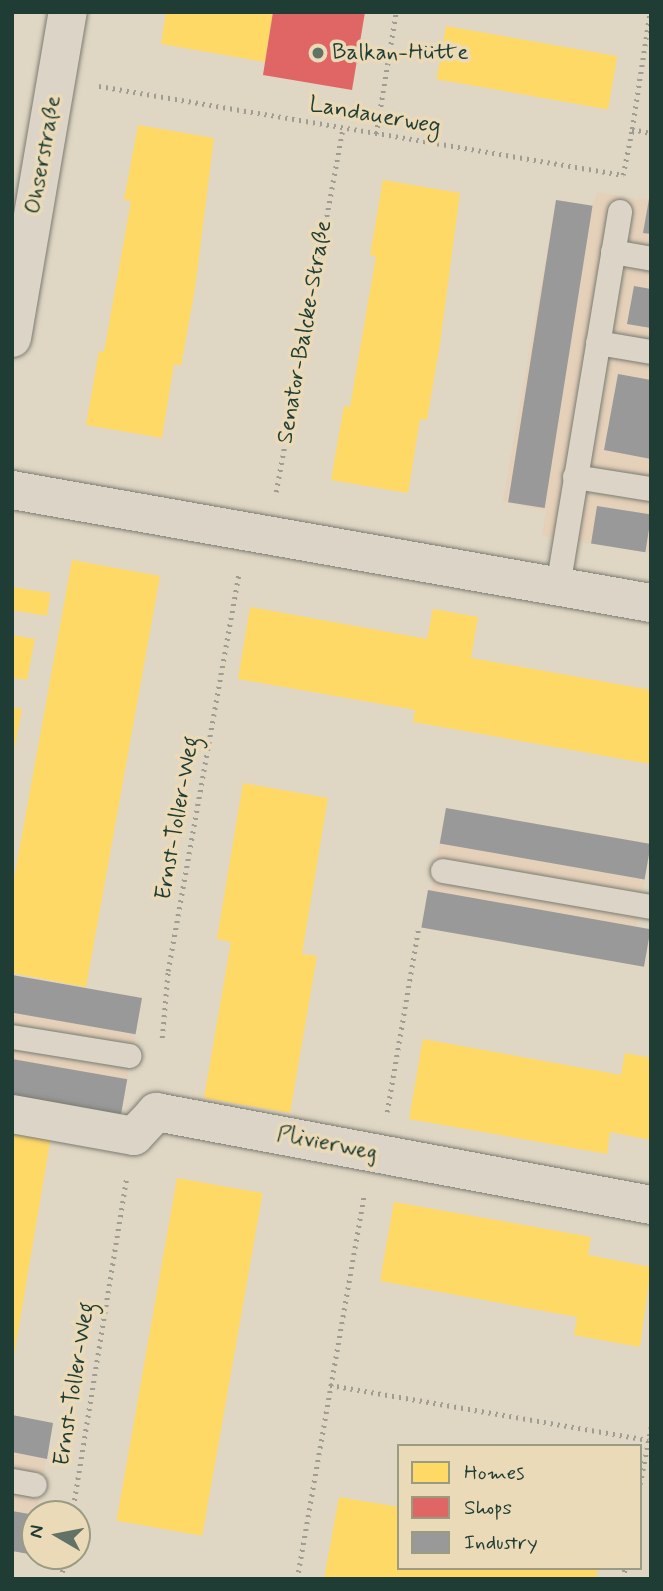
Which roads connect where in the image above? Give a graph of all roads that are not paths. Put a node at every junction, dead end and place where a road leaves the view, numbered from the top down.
1 (68, 12) edge
2 (620, 212) dead end
3 (613, 253) junction
4 (651, 259) edge
5 (12, 338) edge
6 (598, 343) junction
7 (651, 352) edge
8 (575, 477) junction
9 (651, 489) edge
10 (12, 490) edge
11 (558, 587) junction
12 (651, 603) edge
13 (443, 871) dead end
14 (651, 907) edge
15 (12, 1037) edge
16 (129, 1056) dead end
17 (12, 1114) edge
18 (651, 1205) edge

1 - 5 street, Ohserstraße
2 - 3 lane
3 - 4 lane
3 - 6 lane
6 - 7 lane
6 - 8 lane
8 - 9 lane
8 - 11 lane
10 - 11 street
11 - 12 street
13 - 14 lane
15 - 16 lane
17 - 18 street, Plivierweg

